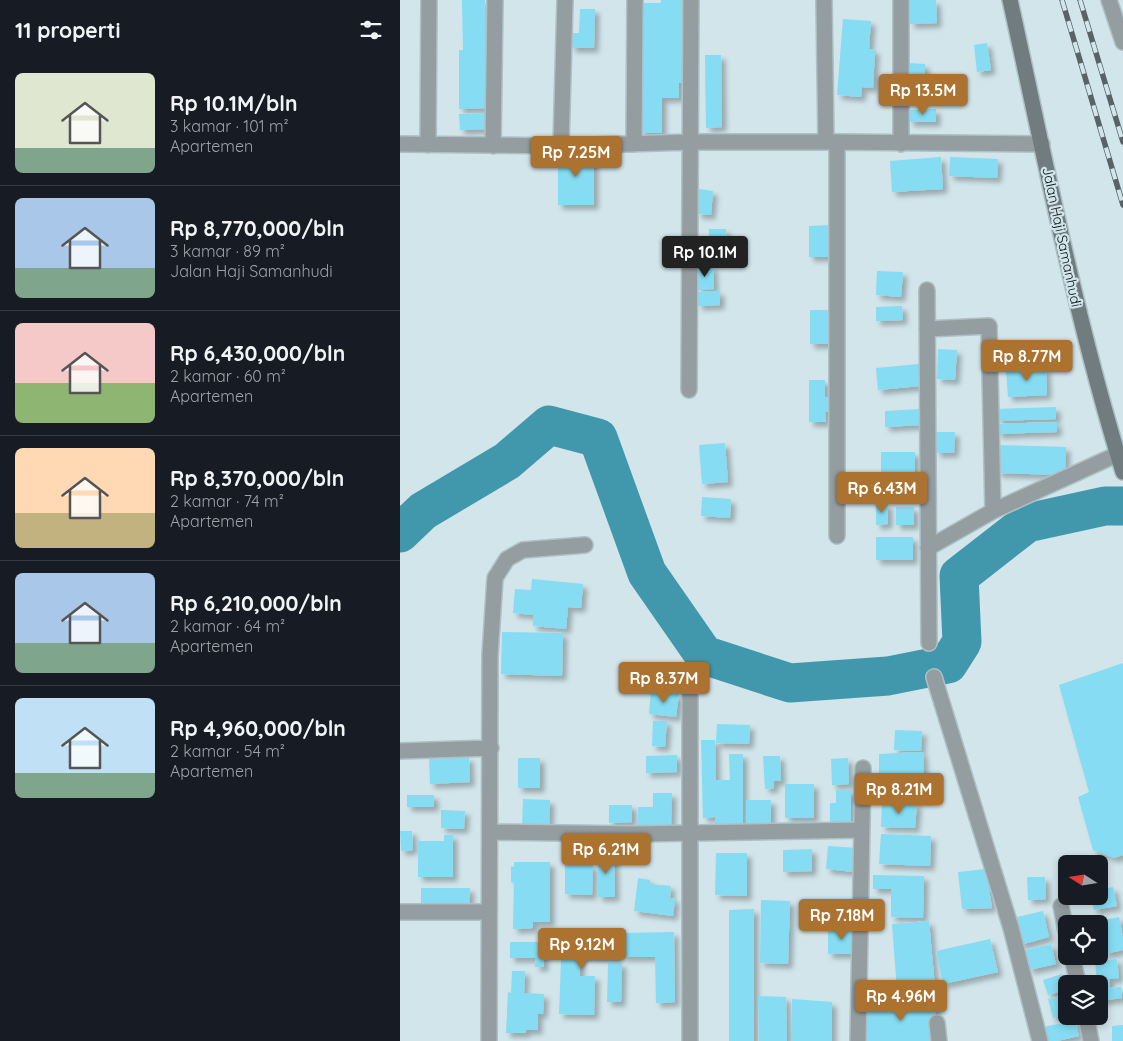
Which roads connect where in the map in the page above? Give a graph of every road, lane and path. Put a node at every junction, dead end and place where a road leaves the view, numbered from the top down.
1 (429, 0) edge
2 (495, 0) edge
3 (564, 0) edge
4 (635, 0) edge
5 (691, 0) edge
6 (824, 0) edge
7 (901, 0) edge
8 (1010, 0) edge
9 (1109, 0) edge
10 (1123, 42) edge
11 (690, 142) junction
12 (832, 142) junction
13 (400, 144) edge
14 (634, 144) junction
15 (901, 144) junction
16 (1042, 144) junction
17 (428, 145) junction
18 (494, 146) junction
19 (561, 146) junction
20 (926, 290) dead end
21 (927, 329) junction
22 (689, 390) dead end
23 (1118, 454) junction
24 (1123, 472) edge
25 (993, 511) junction
26 (837, 536) dead end
27 (585, 545) dead end
28 (928, 548) junction
29 (929, 643) dead end
30 (690, 673) dead end
31 (934, 678) dead end
32 (491, 748) junction
33 (400, 751) edge
34 (863, 768) dead end
35 (861, 830) junction
36 (491, 832) junction
37 (689, 833) junction
38 (1061, 906) dead end
39 (400, 912) edge
40 (489, 912) junction
41 (1063, 915) edge
42 (937, 1023) dead end
43 (1088, 1025) edge
44 (489, 1041) edge
45 (690, 1041) edge
46 (858, 1041) edge
47 (939, 1041) edge
48 (1040, 1041) edge
49 (1091, 1041) edge

1 - 17 street
2 - 18 street
3 - 19 street
4 - 14 street
5 - 11 street
6 - 12 street
7 - 15 street
8 - 16 main road, Jalan Haji Samanhudi
9 - 10 street
11 - 12 street
11 - 14 street
11 - 22 street
12 - 15 street
12 - 26 street
13 - 17 street
14 - 19 street
15 - 16 street
16 - 23 main road, Jalan Haji Samanhudi
17 - 18 street
18 - 19 street
20 - 21 street
21 - 25 street
21 - 28 street
23 - 24 main road, Jalan Haji Samanhudi
23 - 25 street
25 - 28 street
27 - 32 street
28 - 29 street
30 - 37 street
31 - 48 street
32 - 33 street
32 - 36 street
34 - 35 street
35 - 37 street
35 - 46 street
36 - 37 street
36 - 40 street
37 - 45 street
38 - 41 street
39 - 40 street
40 - 44 street
42 - 47 street
43 - 49 street

